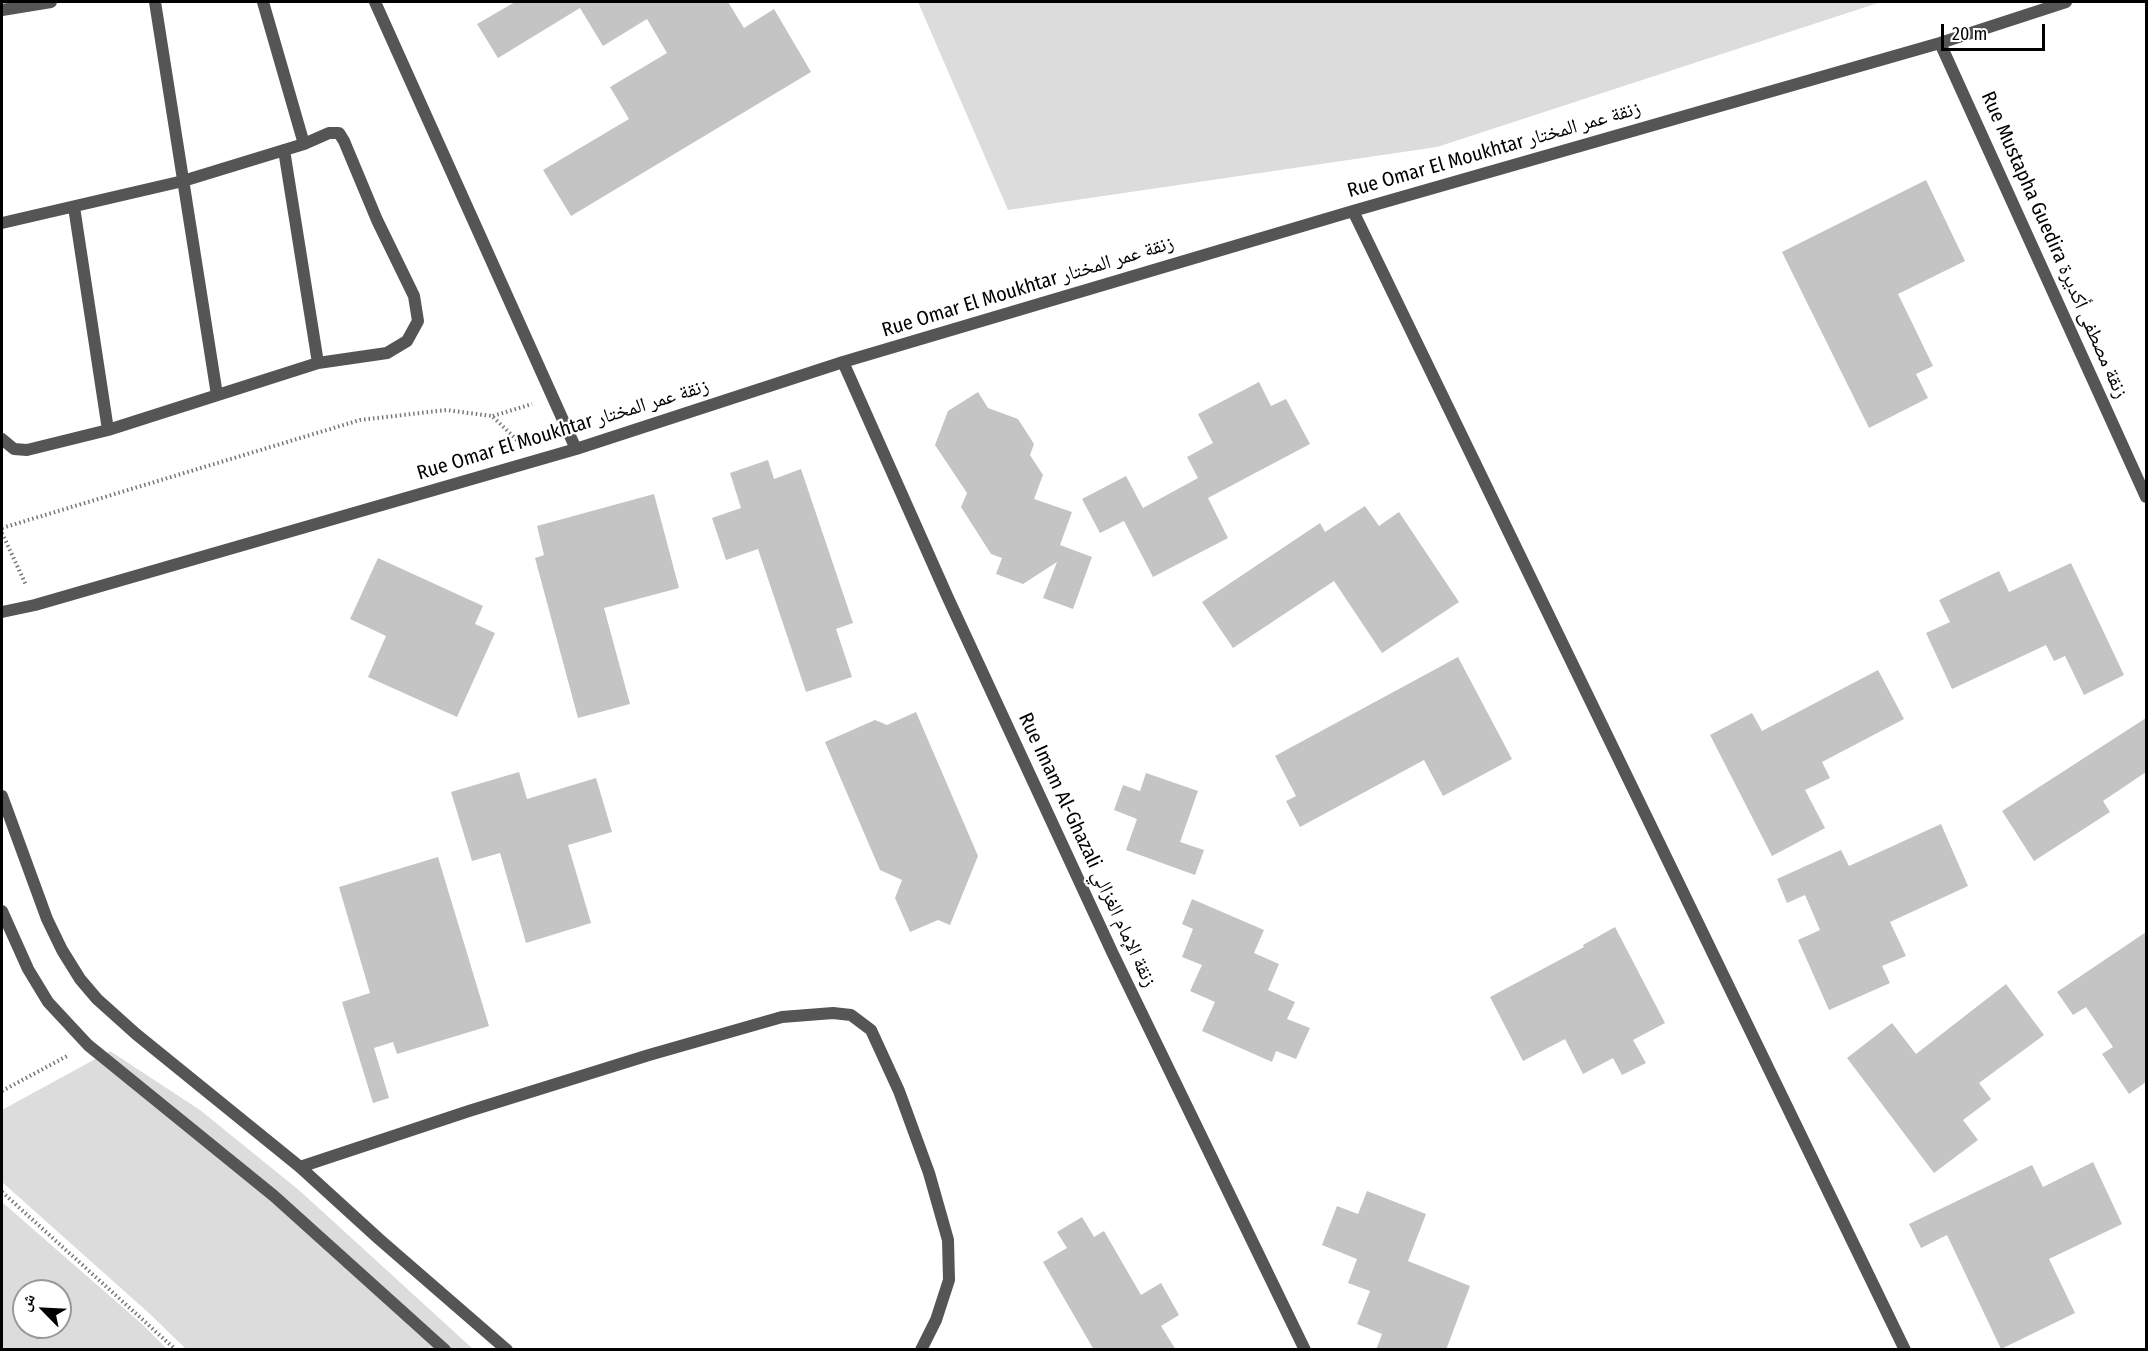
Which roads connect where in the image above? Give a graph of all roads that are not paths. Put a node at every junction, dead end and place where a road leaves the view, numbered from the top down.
1 (42, 2) edge
2 (155, 2) edge
3 (263, 2) edge
4 (375, 2) edge
5 (2066, 2) edge
6 (2, 10) edge
7 (1940, 43) junction
8 (304, 144) junction
9 (284, 150) junction
10 (183, 181) junction
11 (74, 207) junction
12 (1353, 211) junction
13 (2, 223) edge
14 (843, 362) junction
15 (318, 363) junction
16 (217, 395) junction
17 (108, 430) junction
18 (2, 439) edge
19 (576, 449) junction
20 (2146, 496) edge
21 (2, 612) edge
22 (2, 796) edge
23 (2, 912) edge
24 (300, 1167) junction
25 (446, 1350) edge
26 (507, 1350) edge
27 (921, 1350) edge
28 (1305, 1350) edge
29 (1905, 1350) edge

1 - 6 street
2 - 10 street
3 - 8 street
4 - 19 street
5 - 7 street, Rue Omar El Moukhtar زنقة عمر المختار
7 - 12 street, Rue Omar El Moukhtar زنقة عمر المختار
7 - 20 street, Rue Mustapha Guedira زنقة مصطفى أكديرة
8 - 9 street
8 - 15 street
9 - 10 street
9 - 15 street
10 - 11 street
10 - 16 street
11 - 13 street
11 - 17 street
12 - 14 street, Rue Omar El Moukhtar زنقة عمر المختار
12 - 29 street
14 - 19 street, Rue Omar El Moukhtar زنقة عمر المختار
14 - 28 street, Rue Imam Al-Ghazali زنقة الإمام الغزالي
15 - 16 street
16 - 17 street
17 - 18 street
19 - 21 street, Rue Omar El Moukhtar زنقة عمر المختار
22 - 24 street
23 - 25 street
24 - 26 street
24 - 27 street

